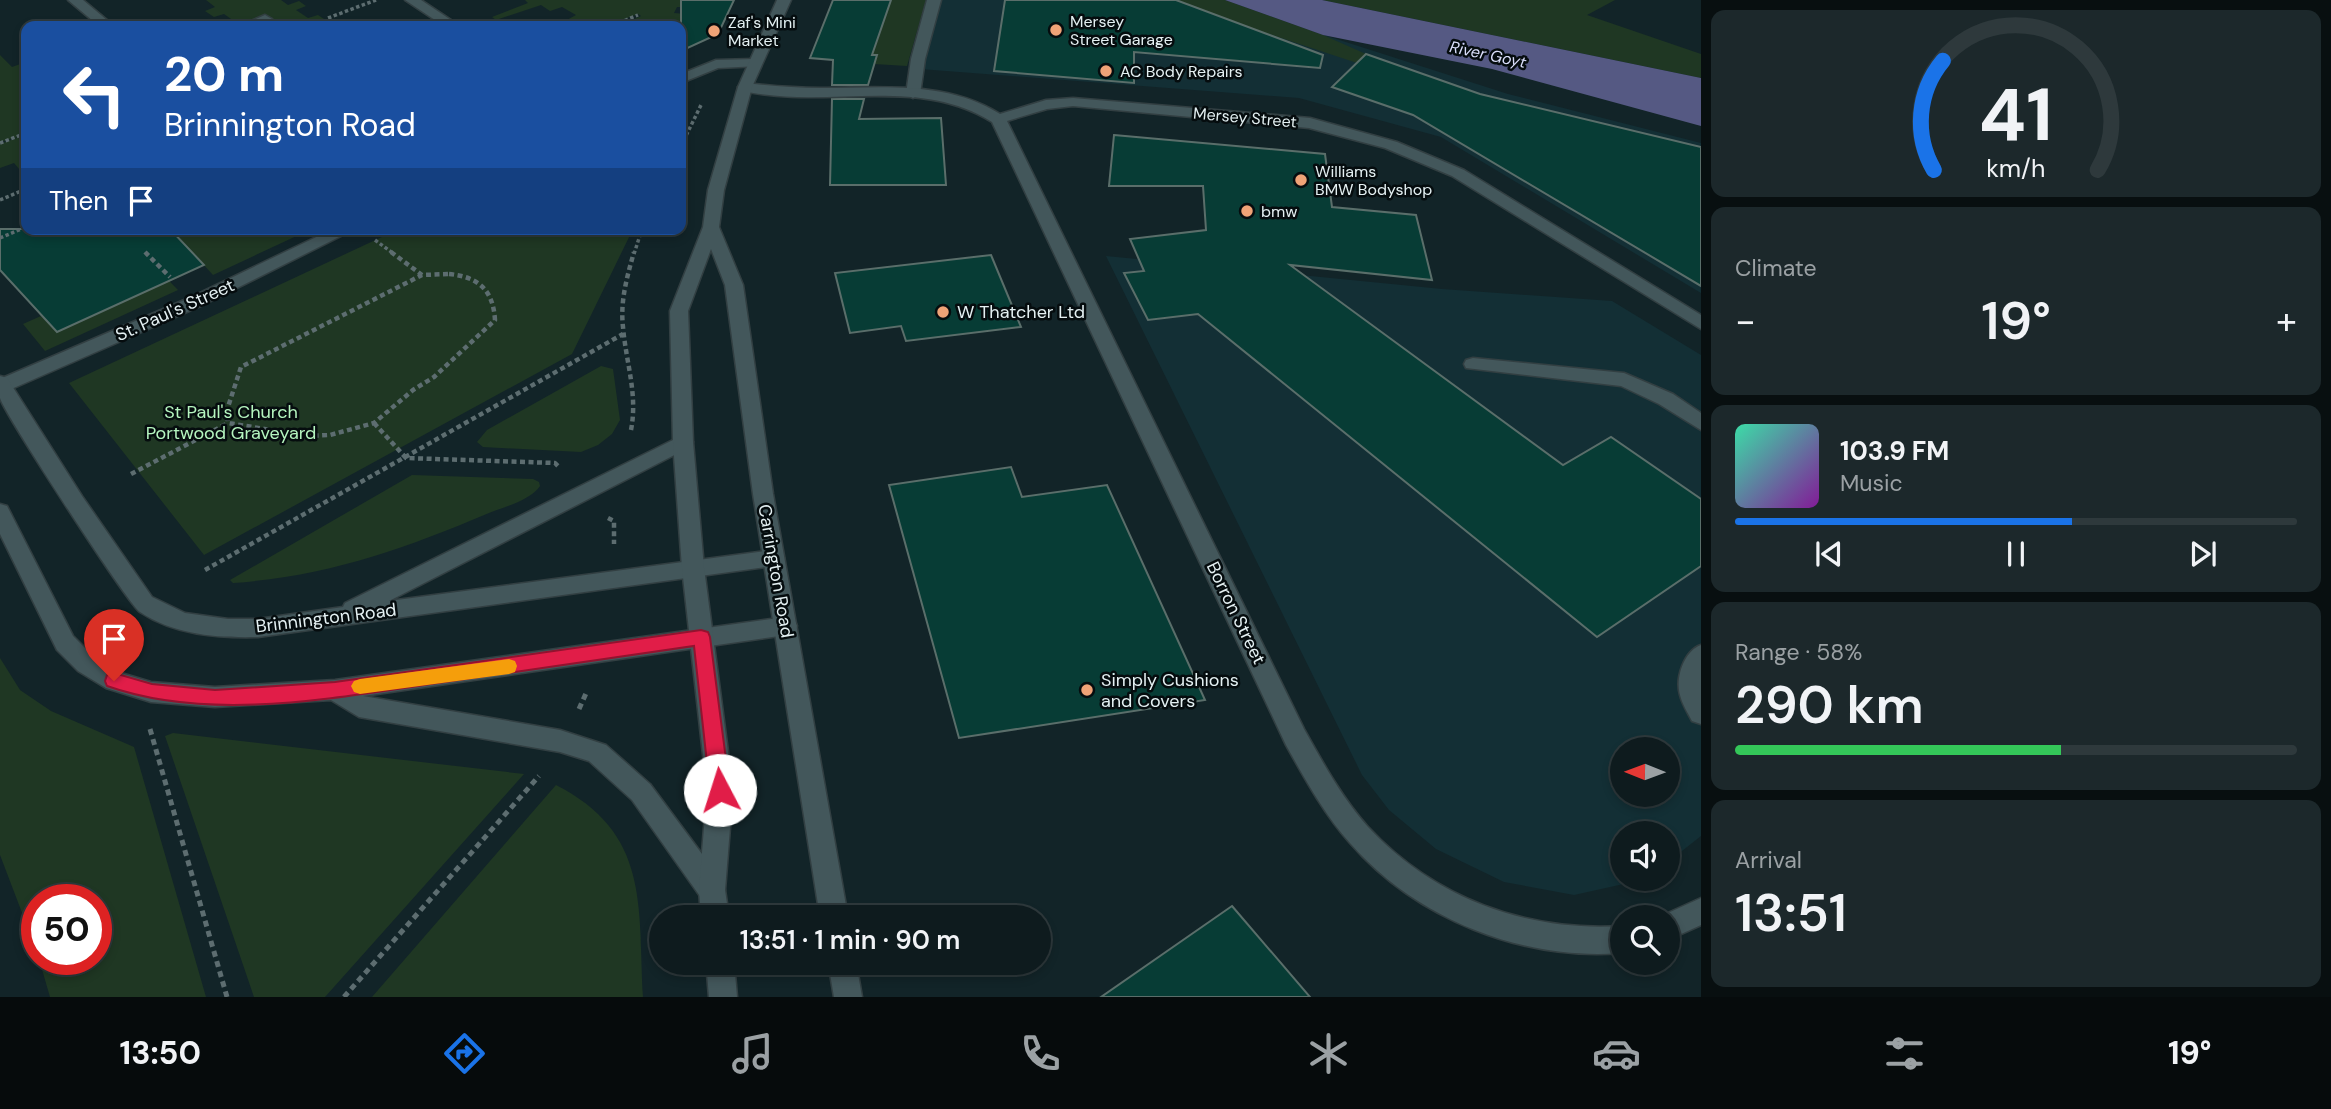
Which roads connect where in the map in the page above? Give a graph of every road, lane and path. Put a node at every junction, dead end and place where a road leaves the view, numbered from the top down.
1 (75, 0) edge
2 (376, 0) edge
3 (412, 0) edge
4 (783, 0) edge
5 (934, 0) edge
6 (638, 15) dead end
7 (328, 18) dead end
8 (265, 19) dead end
9 (101, 21) edge
10 (260, 21) edge
11 (445, 21) edge
12 (623, 21) edge
13 (755, 63) junction
14 (686, 77) edge
15 (745, 87) junction
16 (913, 94) junction
17 (998, 119) junction
18 (21, 135) dead end
19 (0, 143) edge
20 (21, 191) edge
21 (0, 200) edge
22 (711, 227) junction
23 (21, 229) edge
24 (335, 235) edge
25 (640, 235) edge
26 (372, 237) dead end
27 (0, 238) edge
28 (422, 275) junction
29 (1701, 324) edge
30 (623, 334) junction
31 (1473, 364) dead end
32 (1, 386) edge
33 (228, 423) junction
34 (374, 423) junction
35 (1701, 423) edge
36 (627, 435) dead end
37 (684, 442) junction
38 (406, 458) junction
39 (564, 472) dead end
40 (131, 474) dead end
41 (0, 512) edge
42 (773, 558) junction
43 (693, 568) junction
44 (205, 570) dead end
45 (335, 618) junction
46 (786, 626) junction
47 (701, 637) junction
48 (1701, 655) edge
49 (335, 690) junction
50 (1701, 714) edge
51 (148, 722) dead end
52 (547, 765) dead end
53 (712, 890) junction
54 (714, 905) edge
55 (832, 905) edge
56 (1701, 911) edge
57 (1680, 922) edge
58 (1610, 940) edge
59 (721, 975) edge
60 (844, 975) edge
61 (227, 997) edge
62 (344, 997) edge
63 (723, 997) edge
64 (848, 997) edge

1 - 9 street
2 - 7 path
3 - 11 street
4 - 13 street, Carrington Road
5 - 16 street
6 - 12 path
8 - 10 street
13 - 14 street
13 - 15 street, Carrington Road
15 - 16 street
15 - 22 street, Carrington Road
16 - 17 street
17 - 29 street, Mersey Street
17 - 58 street, Borron Street
18 - 19 path
20 - 21 path
22 - 37 street, Carrington Road
22 - 42 street, Carrington Road
23 - 27 path
24 - 32 street, St. Paul's Street
25 - 30 path
26 - 28 path
28 - 33 path
28 - 34 path
30 - 36 path
30 - 38 path
31 - 35 street
32 - 45 street, Brinnington Road
33 - 34 path
33 - 40 path
34 - 38 path
37 - 43 street, Carrington Road
37 - 45 street
38 - 39 path
38 - 44 path
41 - 49 street
42 - 43 street, Brinnington Road
42 - 46 street, Carrington Road
43 - 45 street, Brinnington Road
43 - 47 street, Carrington Road
46 - 47 street
46 - 55 street, Carrington Road
47 - 49 street
47 - 53 street, Carrington Road
48 - 50 street
49 - 53 street
51 - 61 path
52 - 62 path
53 - 54 street, Carrington Road
56 - 57 street
59 - 63 street
60 - 64 street

